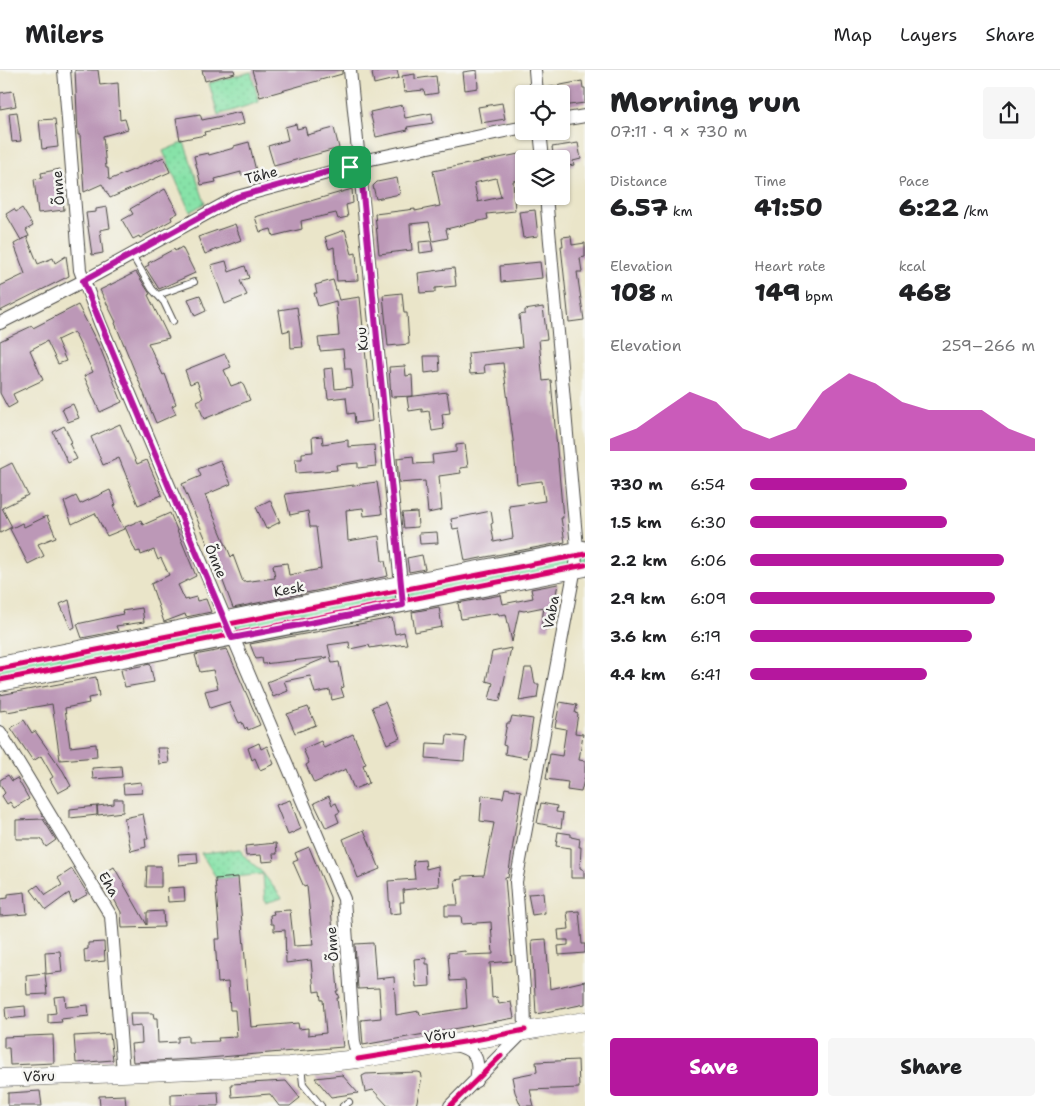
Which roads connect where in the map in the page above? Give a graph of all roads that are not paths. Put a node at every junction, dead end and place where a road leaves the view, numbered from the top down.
1 (64, 70) edge
2 (350, 70) edge
3 (534, 70) edge
4 (536, 85) edge
5 (585, 116) edge
6 (570, 118) edge
7 (515, 129) edge
8 (360, 163) junction
9 (547, 205) edge
10 (132, 255) junction
11 (83, 281) junction
12 (194, 282) dead end
13 (158, 295) junction
14 (173, 321) dead end
15 (0, 323) edge
16 (581, 547) edge
17 (579, 572) edge
18 (400, 582) junction
19 (403, 605) junction
20 (224, 617) junction
21 (232, 638) junction
22 (0, 663) edge
23 (0, 685) edge
24 (0, 732) edge
25 (585, 1021) edge
26 (525, 1030) junction
27 (451, 1044) junction
28 (358, 1059) junction
29 (301, 1064) junction
30 (123, 1073) junction
31 (0, 1078) edge
32 (476, 1081) junction
33 (321, 1106) edge
34 (450, 1106) edge

1 - 11 street, Õnne
2 - 8 street, Kuu
3 - 4 street
5 - 6 street
7 - 8 street, Tähe
8 - 10 street, Tähe
8 - 18 street, Kuu
9 - 16 street, Vaba
10 - 11 street, Tähe
10 - 13 lane
11 - 15 street, Tähe
11 - 20 street, Õnne
12 - 13 lane
13 - 14 lane
16 - 17 street, Vaba
16 - 18 street, Kesk
17 - 19 street
17 - 26 street, Vaba
18 - 19 street, Kuu
18 - 20 street, Kesk
19 - 21 street
20 - 21 street, Õnne
20 - 22 street, Kesk
21 - 23 street
21 - 28 street, Õnne
24 - 30 street, Eha
25 - 26 main road, Võru
26 - 27 main road, Võru
26 - 32 street
27 - 28 main road, Võru
27 - 32 street
28 - 29 main road, Võru
29 - 30 main road, Võru
29 - 33 lane
30 - 31 main road, Võru
32 - 34 street

